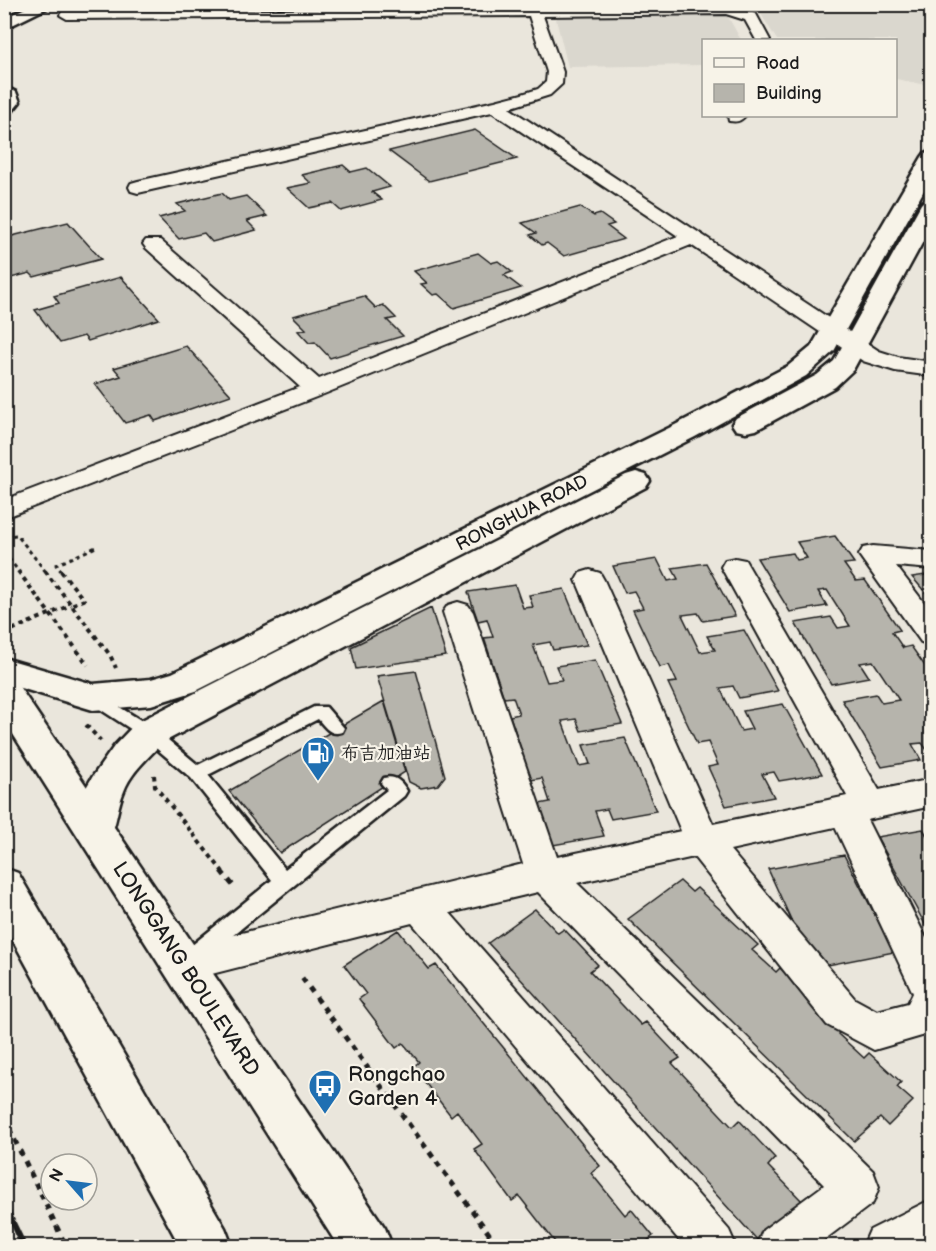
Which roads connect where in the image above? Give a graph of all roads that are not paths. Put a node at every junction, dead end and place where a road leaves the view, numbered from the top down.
1 (19, 4) edge
2 (363, 4) edge
3 (47, 5) edge
4 (4, 11) edge
5 (535, 12) junction
6 (67, 15) dead end
7 (4, 24) edge
8 (762, 39) edge
9 (4, 91) edge
10 (495, 106) junction
11 (4, 109) edge
12 (932, 158) edge
13 (138, 187) dead end
14 (932, 204) edge
15 (692, 237) junction
16 (153, 244) dead end
17 (845, 338) junction
18 (932, 369) edge
19 (316, 388) junction
20 (4, 510) edge
21 (932, 560) edge
22 (735, 567) dead end
23 (590, 580) dead end
24 (458, 612) dead end
25 (932, 635) edge
26 (4, 670) edge
27 (4, 691) edge
28 (87, 709) junction
29 (336, 728) dead end
30 (149, 733) junction
31 (197, 774) junction
32 (390, 783) dead end
33 (932, 792) edge
34 (858, 808) junction
35 (95, 829) junction
36 (703, 842) junction
37 (545, 875) junction
38 (284, 881) junction
39 (4, 885) edge
40 (420, 905) junction
41 (184, 964) junction
42 (932, 993) edge
43 (932, 1221) edge
44 (207, 1246) edge
45 (367, 1246) edge
46 (713, 1246) edge
47 (779, 1246) edge
48 (886, 1246) edge

1 - 4 main road
2 - 3 street
3 - 7 main road
5 - 6 street
5 - 8 street
5 - 10 street
9 - 11 main road
10 - 13 street
10 - 15 street
12 - 17 main road, RONGHUA ROAD
14 - 17 main road, RONGHUA ROAD
15 - 17 street
15 - 19 street
16 - 19 street
17 - 18 street
17 - 28 main road, RONGHUA ROAD
17 - 30 main road, RONGHUA ROAD
19 - 20 street
21 - 25 street
22 - 34 street
23 - 36 street
24 - 37 street
26 - 28 main road, RONGHUA ROAD
27 - 35 main road, LONGGANG BOULEVARD
28 - 30 lane
29 - 31 lane
30 - 31 lane
30 - 35 main road, RONGHUA ROAD
31 - 38 lane
32 - 38 lane
33 - 34 street
34 - 36 street
34 - 42 street
35 - 41 main road, LONGGANG BOULEVARD
36 - 37 street
36 - 42 street
37 - 40 street
37 - 47 street
38 - 41 lane
39 - 44 main road
40 - 41 street
40 - 46 street
41 - 45 main road, LONGGANG BOULEVARD
43 - 48 street

